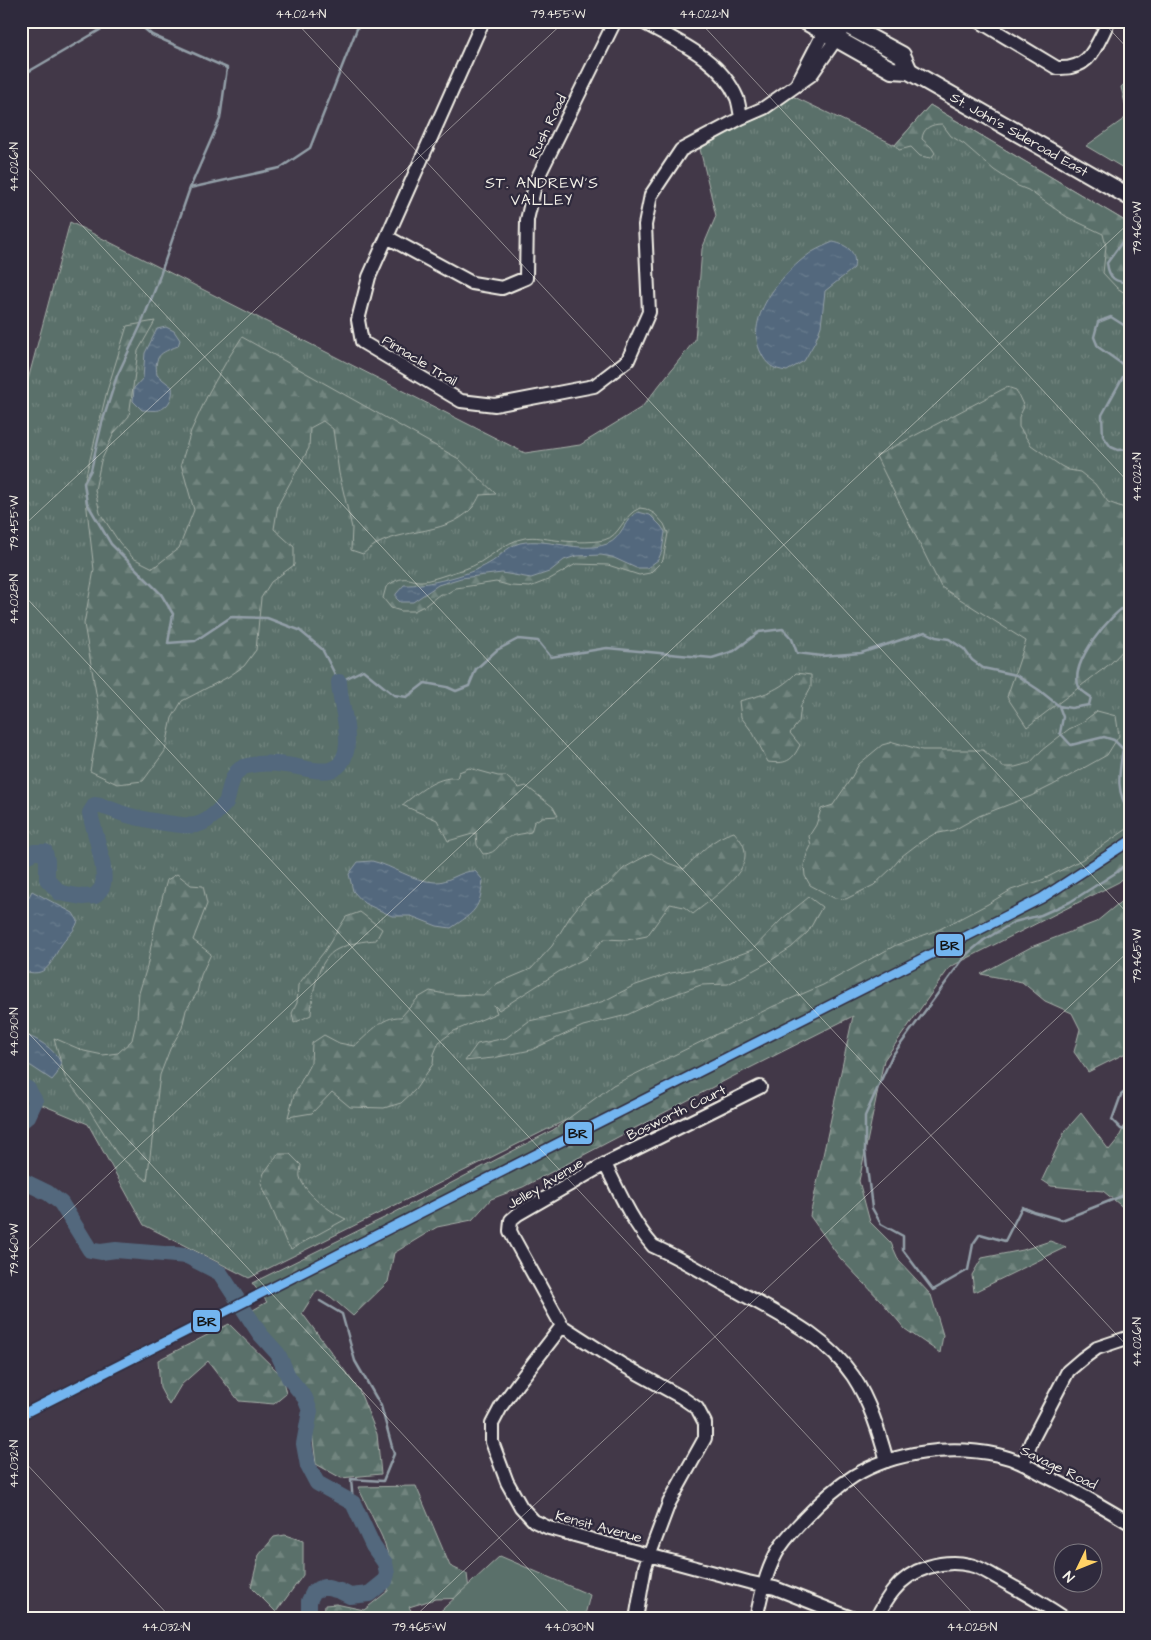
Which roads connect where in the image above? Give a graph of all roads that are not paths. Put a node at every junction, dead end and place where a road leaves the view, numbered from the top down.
1 (483, 21) edge
2 (615, 21) edge
3 (641, 21) edge
4 (806, 21) edge
5 (979, 21) edge
6 (1109, 21) edge
7 (837, 27) edge
8 (741, 118) junction
9 (1130, 196) edge
10 (387, 237) junction
11 (760, 1087) dead end
12 (605, 1164) junction
13 (562, 1326) junction
14 (1130, 1337) edge
15 (888, 1461) junction
16 (1023, 1464) junction
17 (1130, 1523) edge
18 (650, 1555) junction
19 (763, 1586) junction
20 (636, 1619) edge
21 (756, 1619) edge
22 (854, 1619) edge
23 (876, 1619) edge
24 (1066, 1619) edge

1 - 10 street, Pinnacle Trail
2 - 10 street, Rush Road
3 - 8 street
4 - 7 main road, St. John's Sideroad East
5 - 6 street
7 - 8 street, Pinnacle Trail
7 - 9 main road, St. John's Sideroad East
8 - 10 street, Pinnacle Trail
11 - 12 street, Bosworth Court
12 - 13 street, Jelley Avenue
12 - 15 street, Jelley Avenue
13 - 18 street, Jelley Avenue
13 - 18 street, Kensit Avenue
14 - 16 street
15 - 16 street, Savage Road
15 - 19 street, Savage Road
16 - 17 street, Savage Road
18 - 19 street, Kensit Avenue
18 - 20 street, Jelley Avenue
19 - 21 street, Savage Road
19 - 22 street, Kensit Avenue
23 - 24 street

